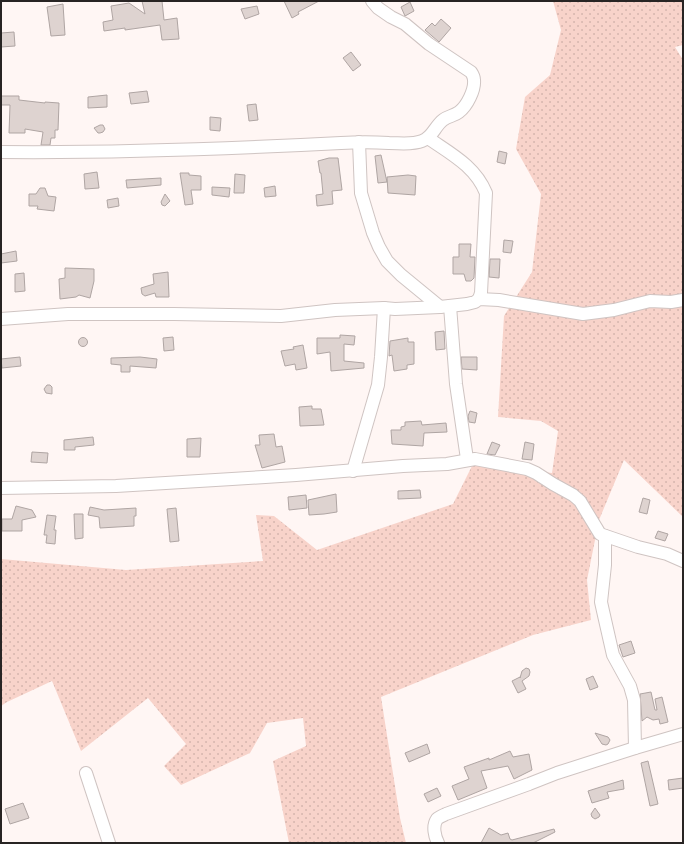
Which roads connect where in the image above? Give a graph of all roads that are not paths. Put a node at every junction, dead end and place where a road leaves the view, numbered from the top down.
1 (372, 1) edge
2 (428, 138) junction
3 (359, 142) junction
4 (1, 152) edge
5 (479, 299) junction
6 (683, 300) edge
7 (445, 306) junction
8 (384, 308) junction
9 (1, 319) edge
10 (467, 459) junction
11 (354, 471) junction
12 (1, 488) edge
13 (605, 536) junction
14 (683, 561) edge
15 (683, 734) edge
16 (635, 748) junction
17 (86, 773) dead end
18 (109, 843) edge
19 (438, 843) edge

1 - 2 street
2 - 3 street
2 - 5 street
3 - 4 street
3 - 7 street
5 - 6 street
5 - 7 street
7 - 8 street
7 - 10 street
8 - 9 street
8 - 11 street
10 - 11 street
10 - 13 street
11 - 12 street
13 - 14 street
13 - 16 street
15 - 16 street
16 - 19 street
17 - 18 street

